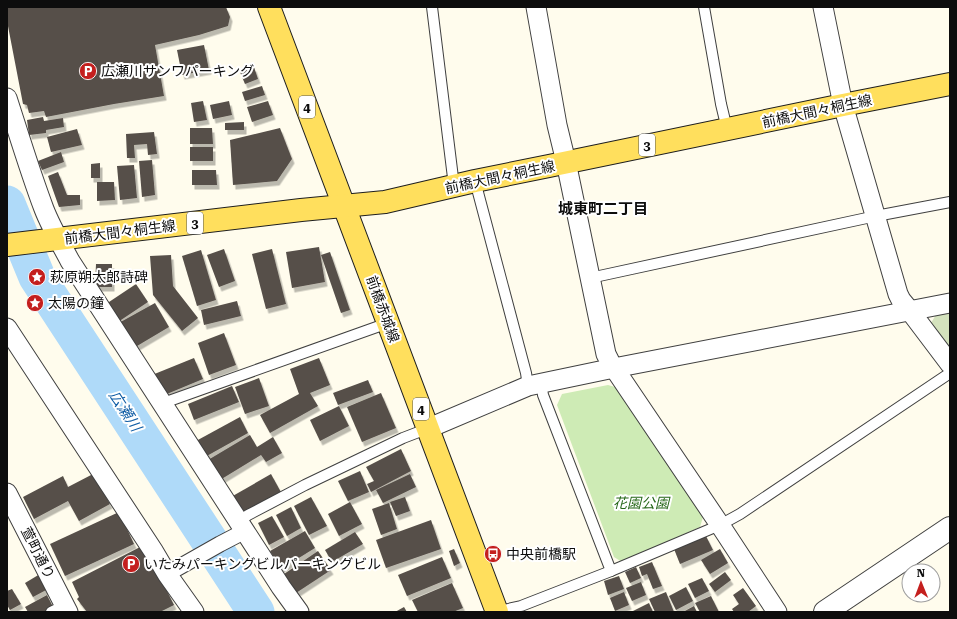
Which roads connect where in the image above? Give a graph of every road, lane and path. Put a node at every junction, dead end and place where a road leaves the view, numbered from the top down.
1 (268, 7) edge
2 (432, 7) edge
3 (536, 7) edge
4 (704, 7) edge
5 (823, 7) edge
6 (950, 84) edge
7 (7, 98) edge
8 (843, 105) junction
9 (727, 129) junction
10 (566, 162) junction
11 (475, 181) junction
12 (454, 186) junction
13 (950, 202) edge
14 (345, 206) junction
15 (876, 216) junction
16 (52, 240) junction
17 (7, 245) edge
18 (590, 278) junction
19 (950, 303) edge
20 (910, 311) junction
21 (388, 324) junction
22 (7, 328) edge
23 (950, 364) edge
24 (614, 368) junction
25 (950, 373) edge
26 (535, 385) junction
27 (163, 405) junction
28 (429, 428) junction
29 (7, 493) edge
30 (720, 525) junction
31 (242, 526) junction
32 (950, 528) edge
33 (611, 571) junction
34 (167, 574) junction
35 (61, 610) edge
36 (194, 612) edge
37 (300, 612) edge
38 (496, 612) edge
39 (777, 612) edge
40 (825, 612) edge

1 - 14 main road, 前橋赤城線 / 4
2 - 12 lane
3 - 10 street
4 - 9 lane
5 - 8 street
6 - 8 main road, 前橋大間々桐生線 / 3
7 - 16 street
8 - 9 main road, 前橋大間々桐生線 / 3
8 - 15 street
9 - 10 main road, 前橋大間々桐生線 / 3
10 - 11 main road, 前橋大間々桐生線 / 3
10 - 18 street
11 - 12 main road, 前橋大間々桐生線 / 3
11 - 26 lane
12 - 14 main road, 前橋大間々桐生線 / 3
13 - 15 lane
14 - 16 main road, 前橋大間々桐生線 / 3
14 - 21 main road, 前橋赤城線 / 4
15 - 18 lane
15 - 20 street
16 - 17 main road, 3
16 - 27 street
18 - 24 street
19 - 20 street
20 - 23 street
20 - 24 street
21 - 27 lane
21 - 28 main road, 前橋赤城線 / 4
22 - 34 street
24 - 26 street
24 - 30 street
25 - 30 lane
26 - 28 street
26 - 33 lane
27 - 31 street
28 - 31 lane
28 - 38 main road, 前橋赤城線 / 4
29 - 35 street, 萱町通り
30 - 33 lane
30 - 39 street
31 - 34 street
31 - 37 street
32 - 40 street
33 - 38 lane
34 - 36 street

